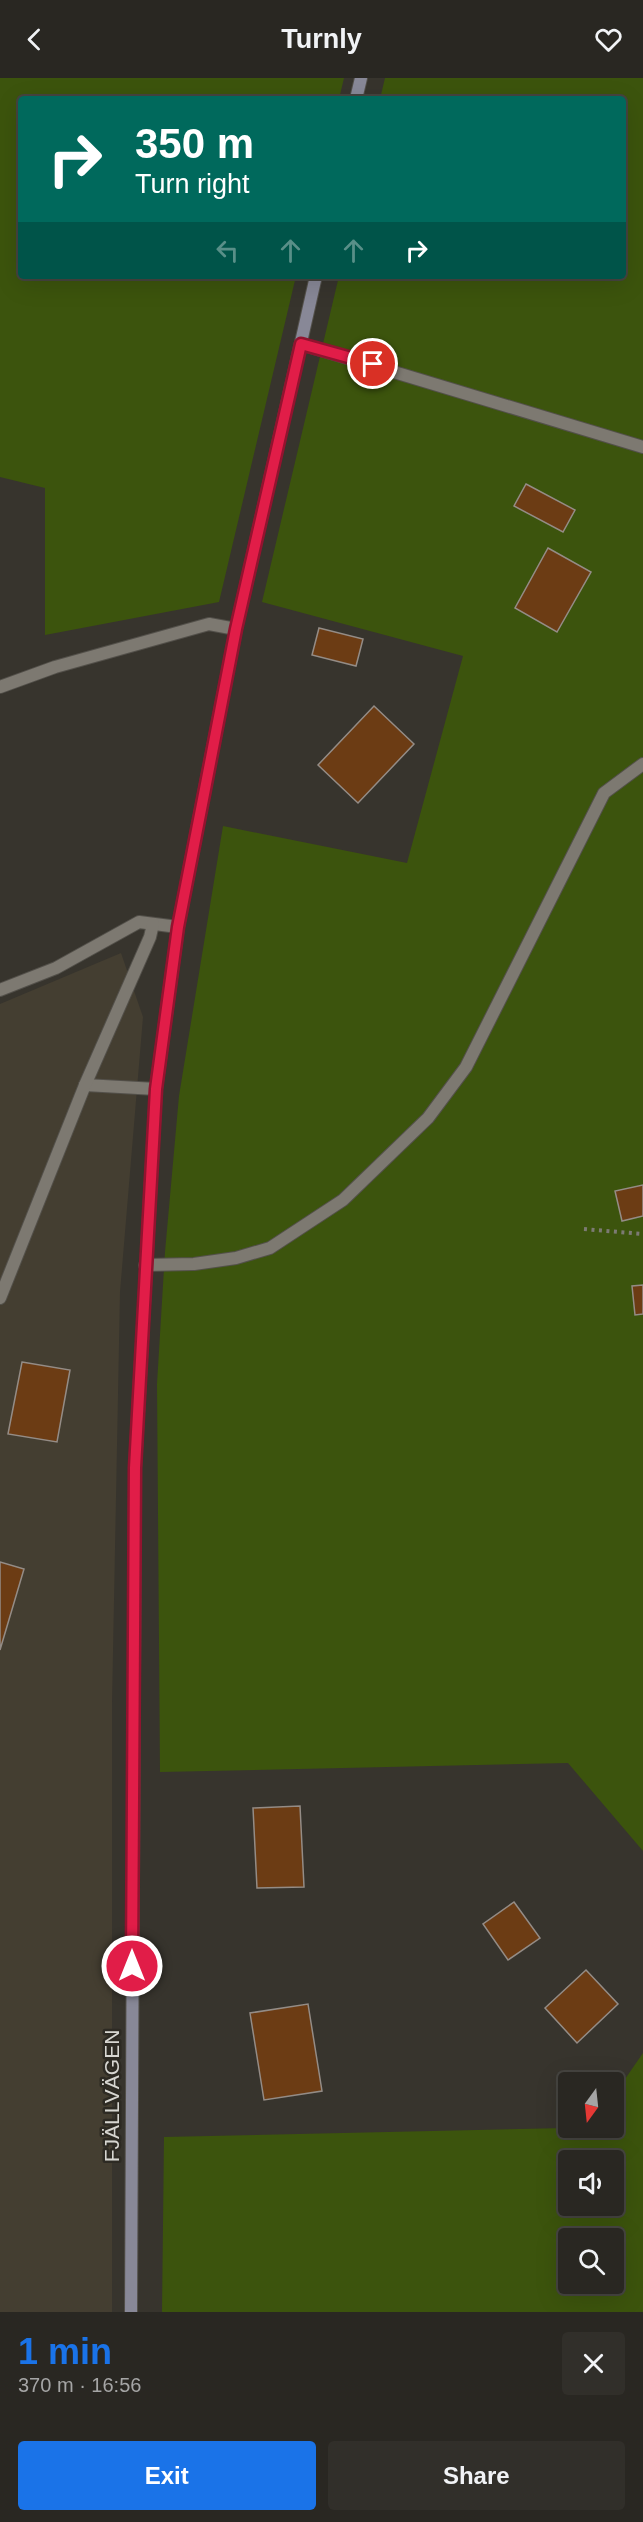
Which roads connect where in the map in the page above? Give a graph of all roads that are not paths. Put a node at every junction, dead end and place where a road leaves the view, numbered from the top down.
1 (361, 78) edge
2 (357, 96) edge
3 (315, 279) edge
4 (301, 344) junction
5 (643, 447) edge
6 (236, 629) junction
7 (0, 687) edge
8 (643, 764) edge
9 (153, 924) junction
10 (178, 927) junction
11 (0, 990) edge
12 (85, 1084) junction
13 (156, 1089) junction
14 (145, 1265) junction
15 (0, 1298) edge
16 (132, 2312) edge

1 - 2 street
3 - 4 street, FJÄLLVÄGEN
4 - 5 lane
4 - 6 street, FJÄLLVÄGEN
6 - 7 lane
6 - 10 street, FJÄLLVÄGEN
8 - 14 lane
9 - 10 lane
9 - 11 lane
9 - 12 lane
10 - 13 street, FJÄLLVÄGEN
12 - 13 lane
12 - 15 lane
13 - 14 street, FJÄLLVÄGEN
14 - 16 street, FJÄLLVÄGEN

